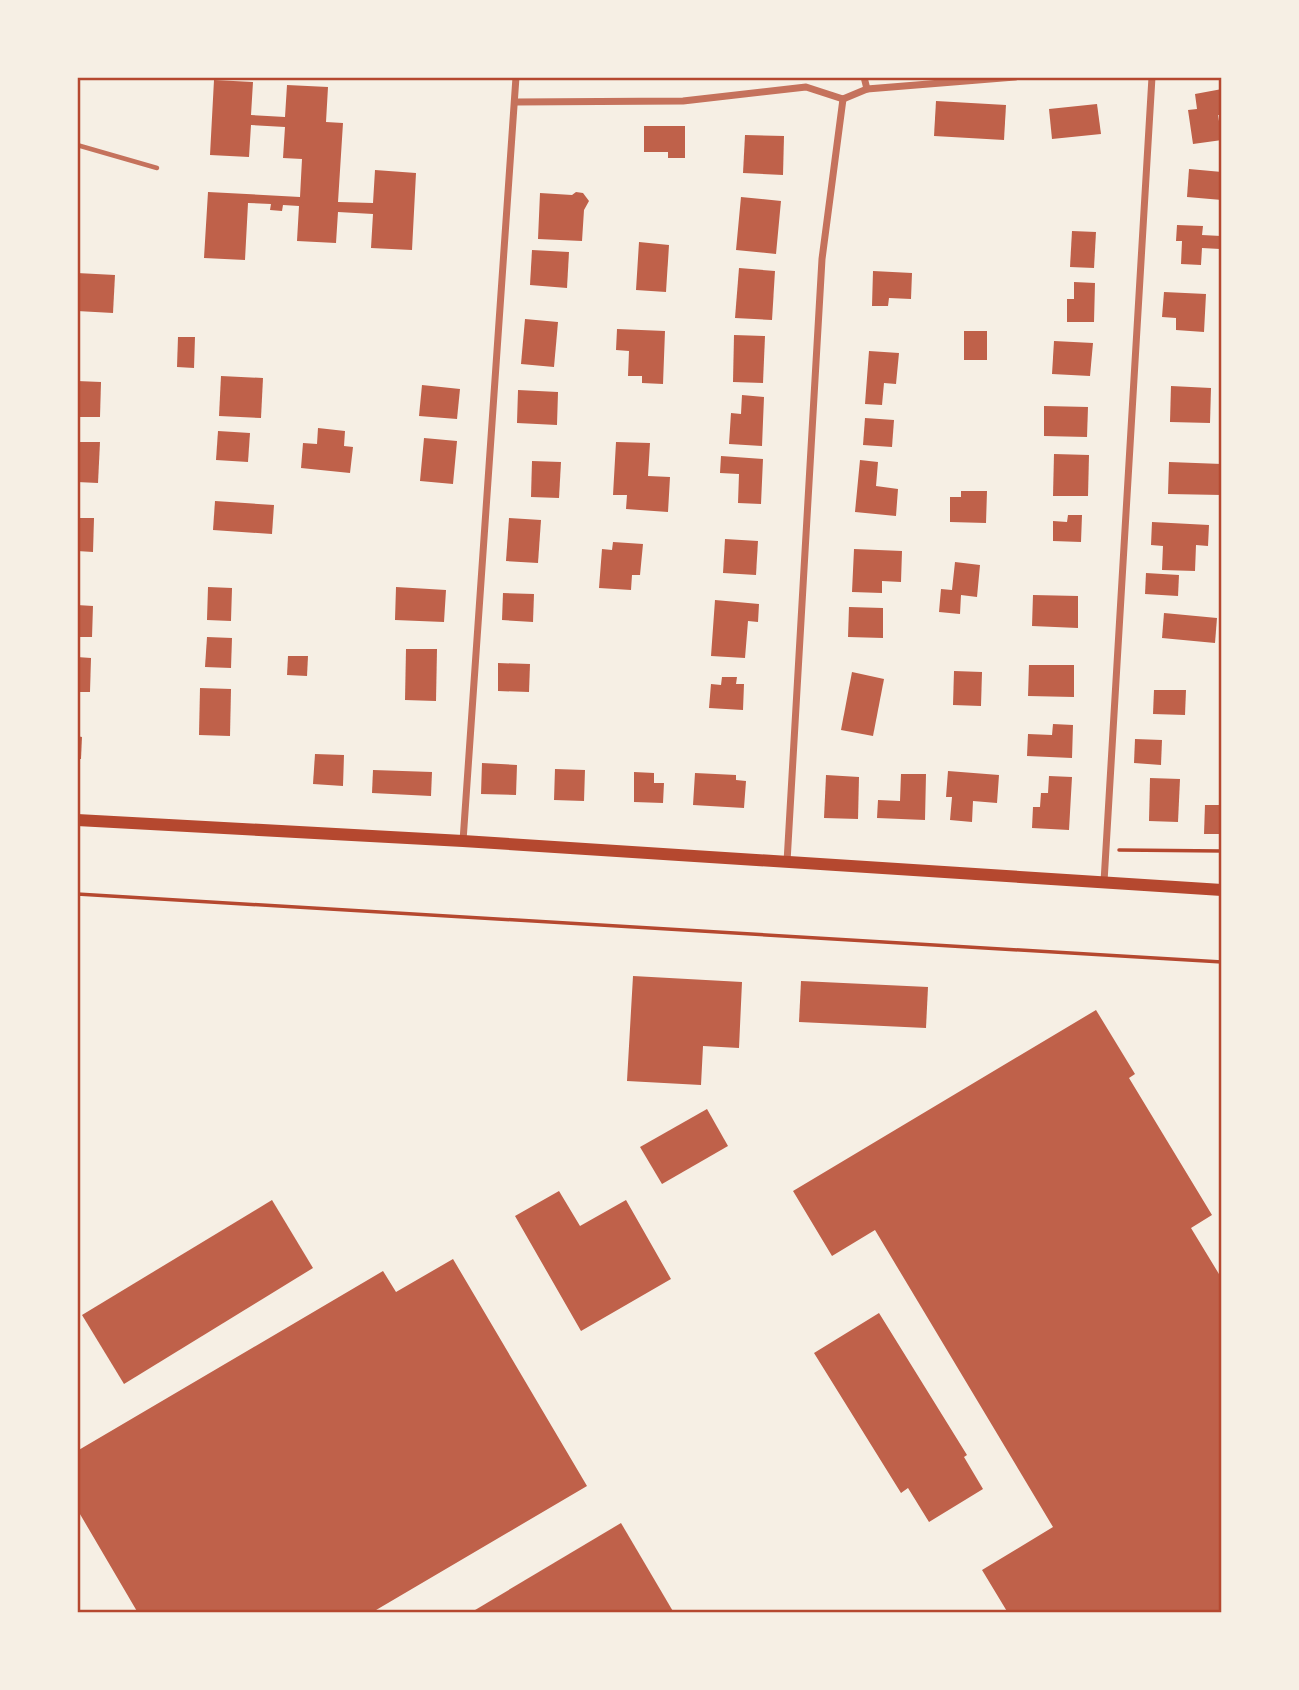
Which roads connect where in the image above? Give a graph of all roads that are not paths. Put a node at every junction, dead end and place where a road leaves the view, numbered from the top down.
1 (516, 77) edge
2 (810, 77) edge
3 (864, 77) edge
4 (1015, 77) edge
5 (1152, 77) edge
6 (806, 87) junction
7 (867, 89) junction
8 (842, 99) junction
9 (516, 102) junction
10 (77, 145) edge
11 (157, 168) dead end
12 (77, 820) edge
13 (463, 841) junction
14 (787, 862) junction
15 (1104, 882) junction
16 (1222, 890) edge

1 - 9 street
2 - 6 street
3 - 7 street
4 - 7 street
5 - 15 street
6 - 8 street
6 - 9 street
7 - 8 street
8 - 14 street
9 - 13 street
10 - 11 lane
12 - 13 main road
13 - 14 main road
14 - 15 main road
15 - 16 main road

